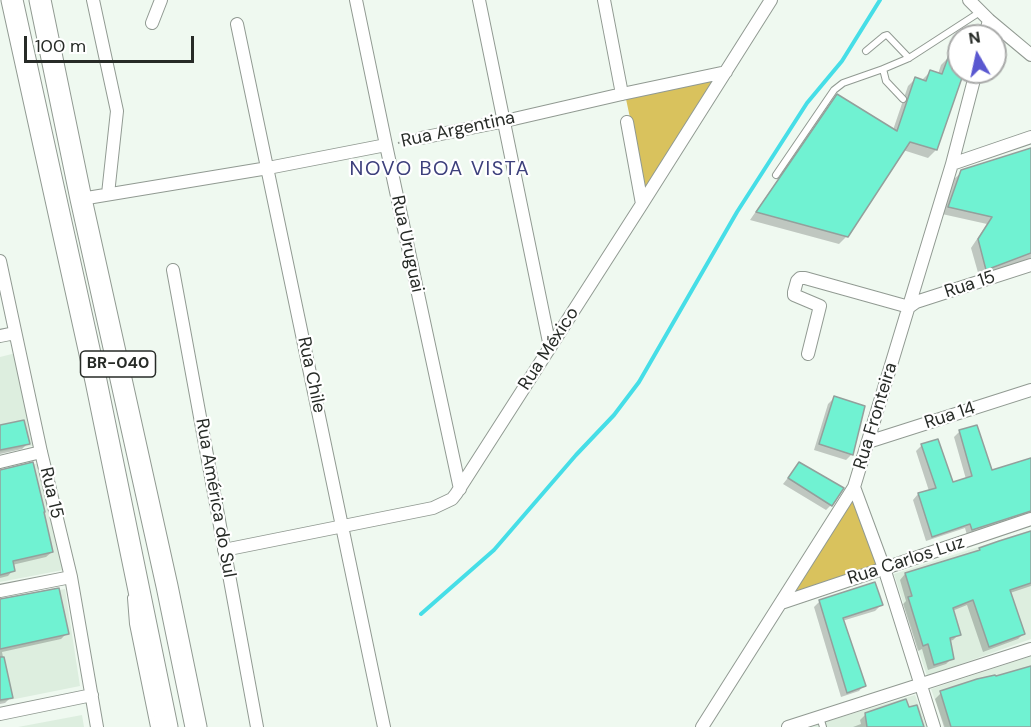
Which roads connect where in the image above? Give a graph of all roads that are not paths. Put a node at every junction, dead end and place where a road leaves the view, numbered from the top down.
1 (12, 0) edge
2 (40, 0) edge
3 (93, 0) edge
4 (161, 0) edge
5 (356, 0) edge
6 (479, 0) edge
7 (604, 0) edge
8 (771, 0) edge
9 (969, 0) edge
10 (985, 16) junction
11 (152, 23) dead end
12 (237, 24) dead end
13 (985, 24) edge
14 (866, 51) dead end
15 (1031, 55) edge
16 (909, 58) junction
17 (883, 69) junction
18 (726, 72) junction
19 (973, 84) edge
20 (622, 94) junction
21 (903, 99) dead end
22 (504, 121) junction
23 (627, 122) dead end
24 (1031, 137) edge
25 (421, 138) road end
26 (386, 145) junction
27 (952, 164) junction
28 (268, 168) junction
29 (776, 175) dead end
30 (108, 194) junction
31 (81, 199) junction
32 (642, 204) junction
33 (0, 261) edge
34 (1031, 265) edge
35 (173, 270) dead end
36 (909, 307) junction
37 (15, 333) junction
38 (0, 336) edge
39 (550, 347) junction
40 (808, 354) dead end
41 (1031, 390) edge
42 (868, 442) junction
43 (41, 452) junction
44 (0, 462) edge
45 (854, 487) junction
46 (460, 489) junction
47 (1031, 519) edge
48 (342, 525) junction
49 (224, 550) junction
50 (131, 555) junction
51 (884, 568) junction
52 (71, 577) junction
53 (0, 591) edge
54 (781, 603) junction
55 (1031, 649) edge
56 (920, 685) junction
57 (92, 695) junction
58 (0, 714) edge
59 (821, 722) edge
60 (98, 727) edge
61 (154, 727) edge
62 (167, 727) edge
63 (196, 727) edge
64 (257, 727) edge
65 (384, 727) edge
66 (702, 727) edge
67 (788, 727) edge
68 (934, 727) edge

1 - 50 highway, BR-040
2 - 31 highway, BR-040
3 - 30 street
4 - 11 street
5 - 26 street, Rua Uruguai
6 - 22 street
7 - 20 street
8 - 18 street, Rua México
9 - 10 street
10 - 13 street
10 - 15 street
10 - 16 lane
12 - 28 street, Rua Chile
14 - 16 lane
16 - 17 lane
17 - 21 lane
17 - 29 lane
18 - 20 street, Rua Argentina
18 - 32 street, Rua México
19 - 27 street, Rua Fronteira
20 - 22 street, Rua Argentina
22 - 25 street, Rua Argentina
22 - 39 street
23 - 32 street
24 - 27 street
26 - 28 street, Rua Argentina
26 - 46 street, Rua Uruguai
27 - 36 street, Rua Fronteira
28 - 30 street, Rua Argentina
28 - 48 street, Rua Chile
30 - 31 street, Rua Argentina
31 - 63 highway, BR-040
32 - 39 street, Rua México
33 - 37 street, Rua 15
34 - 36 street, Rua 15
35 - 49 street, Rua América do Sul
36 - 40 street
36 - 42 street, Rua Fronteira
37 - 38 street
37 - 43 street, Rua 15
39 - 46 street, Rua México
41 - 42 street, Rua 14
42 - 45 street, Rua Fronteira
43 - 44 street
43 - 52 street, Rua 15
45 - 51 street
45 - 54 street, Rua Fronteira
46 - 48 street, Rua México
47 - 51 street, Rua Carlos Luz
48 - 49 street, Rua México
48 - 65 street, Rua Chile
49 - 64 street, Rua América do Sul
50 - 61 lane
50 - 62 highway, BR-040
51 - 54 street, Rua Carlos Luz
51 - 56 street
52 - 53 street
52 - 57 street, Rua 15
54 - 66 street, Rua Fronteira
55 - 56 street
56 - 59 street
56 - 68 street
57 - 58 street
57 - 60 street, Rua 15
59 - 67 street

